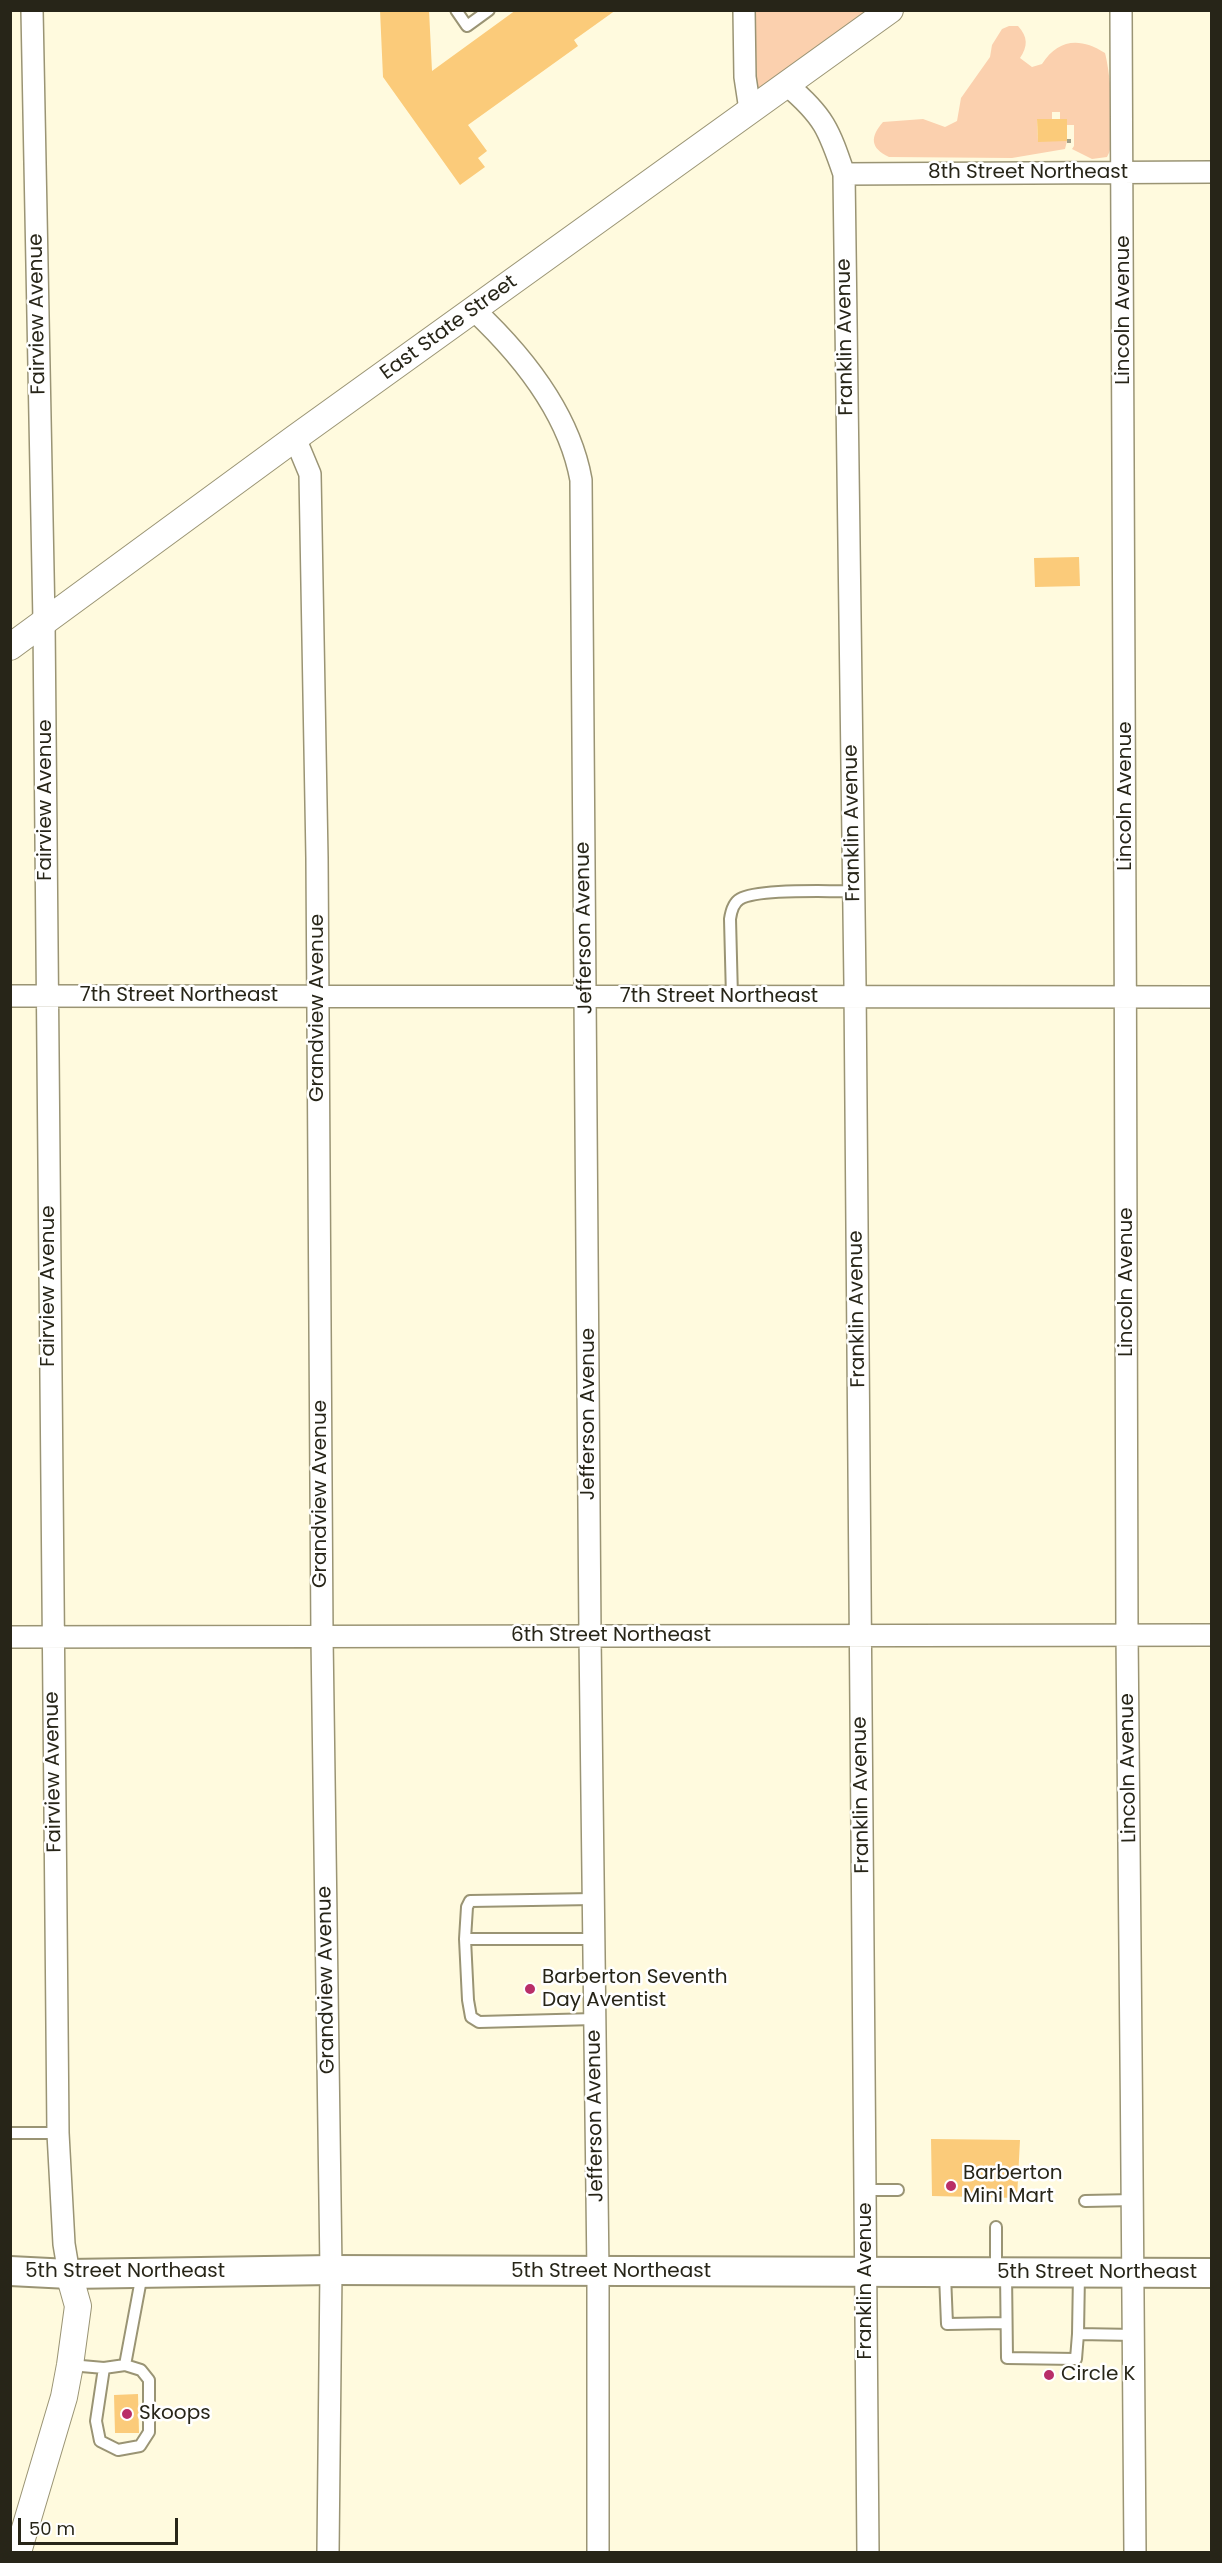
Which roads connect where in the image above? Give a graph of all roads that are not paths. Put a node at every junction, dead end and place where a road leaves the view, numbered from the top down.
1 (32, 10) edge
2 (456, 10) edge
3 (489, 10) edge
4 (744, 10) edge
5 (890, 10) edge
6 (1121, 10) edge
7 (787, 85) junction
8 (750, 110) junction
9 (1123, 172) junction
10 (1212, 172) edge
11 (844, 174) junction
12 (474, 310) junction
13 (295, 438) junction
14 (44, 622) junction
15 (10, 647) edge
16 (854, 891) junction
17 (10, 996) edge
18 (47, 996) junction
19 (317, 996) junction
20 (586, 997) junction
21 (732, 997) junction
22 (855, 997) junction
23 (1127, 997) junction
24 (1212, 997) edge
25 (1212, 1635) edge
26 (590, 1636) junction
27 (861, 1636) junction
28 (1127, 1636) junction
29 (10, 1637) edge
30 (52, 1637) junction
31 (322, 1637) junction
32 (593, 1899) junction
33 (465, 1939) junction
34 (594, 1939) junction
35 (595, 2019) junction
36 (10, 2133) edge
37 (57, 2133) junction
38 (866, 2190) junction
39 (898, 2190) dead end
40 (1085, 2200) dead end
41 (1134, 2200) junction
42 (996, 2227) dead end
43 (331, 2270) junction
44 (10, 2271) edge
45 (867, 2271) junction
46 (945, 2272) junction
47 (1001, 2272) junction
48 (142, 2273) junction
49 (598, 2273) junction
50 (1079, 2273) junction
51 (1135, 2273) junction
52 (1212, 2273) edge
53 (69, 2274) junction
54 (1005, 2323) junction
55 (1078, 2334) junction
56 (1135, 2335) junction
57 (70, 2365) junction
58 (125, 2365) junction
59 (104, 2368) junction
60 (18, 2553) edge
61 (328, 2553) edge
62 (598, 2553) edge
63 (867, 2553) edge
64 (1135, 2553) edge

1 - 14 street, Fairview Avenue
2 - 3 lane
4 - 8 street
5 - 7 street, East State Street
6 - 9 street, Lincoln Avenue
7 - 8 street, East State Street
7 - 11 street, Franklin Avenue
8 - 12 street, East State Street
9 - 10 street, 8th Street Northeast
9 - 11 street, 8th Street Northeast
9 - 23 street, Lincoln Avenue
11 - 16 street, Franklin Avenue
12 - 13 street, East State Street
12 - 20 street, Jefferson Avenue
13 - 14 street, East State Street
13 - 19 street, Grandview Avenue
14 - 15 street, East State Street
14 - 18 street, Fairview Avenue
16 - 21 lane
16 - 22 street, Franklin Avenue
17 - 18 street, 7th Street Northeast
18 - 19 street, 7th Street Northeast
18 - 30 street, Fairview Avenue
19 - 20 street, 7th Street Northeast
19 - 31 street, Grandview Avenue
20 - 21 street, 7th Street Northeast
20 - 26 street, Jefferson Avenue
21 - 22 street, 7th Street Northeast
22 - 23 street, 7th Street Northeast
22 - 27 street, Franklin Avenue
23 - 24 street, 7th Street Northeast
23 - 28 street, Lincoln Avenue
25 - 28 street, 6th Street Northeast
26 - 27 street, 6th Street Northeast
26 - 31 street, 6th Street Northeast
26 - 32 street, Jefferson Avenue
27 - 28 street, 6th Street Northeast
27 - 38 street, Franklin Avenue
28 - 41 street, Lincoln Avenue
29 - 30 street, 6th Street Northeast
30 - 31 street, 6th Street Northeast
30 - 37 street, Fairview Avenue
31 - 43 street, Grandview Avenue
32 - 33 lane
32 - 34 street, Jefferson Avenue
33 - 34 lane
33 - 35 lane
34 - 35 street, Jefferson Avenue
35 - 49 street, Jefferson Avenue
36 - 37 lane
37 - 53 street, Fairview Avenue
38 - 39 lane
38 - 45 street, Franklin Avenue
40 - 41 lane
41 - 51 street, Lincoln Avenue
42 - 47 lane
43 - 48 main road, 5th Street Northeast
43 - 49 main road, 5th Street Northeast
43 - 61 street, Grandview Avenue
44 - 53 main road, 5th Street Northeast
45 - 46 main road, 5th Street Northeast
45 - 49 main road, 5th Street Northeast
45 - 63 street, Franklin Avenue
46 - 47 main road, 5th Street Northeast
46 - 54 lane
47 - 50 main road, 5th Street Northeast
47 - 54 lane
48 - 53 main road, 5th Street Northeast
48 - 58 lane
49 - 62 street, Jefferson Avenue
50 - 51 main road, 5th Street Northeast
50 - 55 lane
51 - 52 main road, 5th Street Northeast
51 - 56 street, Lincoln Avenue
53 - 57 street, Fairview Avenue
54 - 55 lane
55 - 56 lane
56 - 64 street, Lincoln Avenue
57 - 59 lane
57 - 60 street, Fairview Avenue
58 - 59 lane
58 - 59 lane

